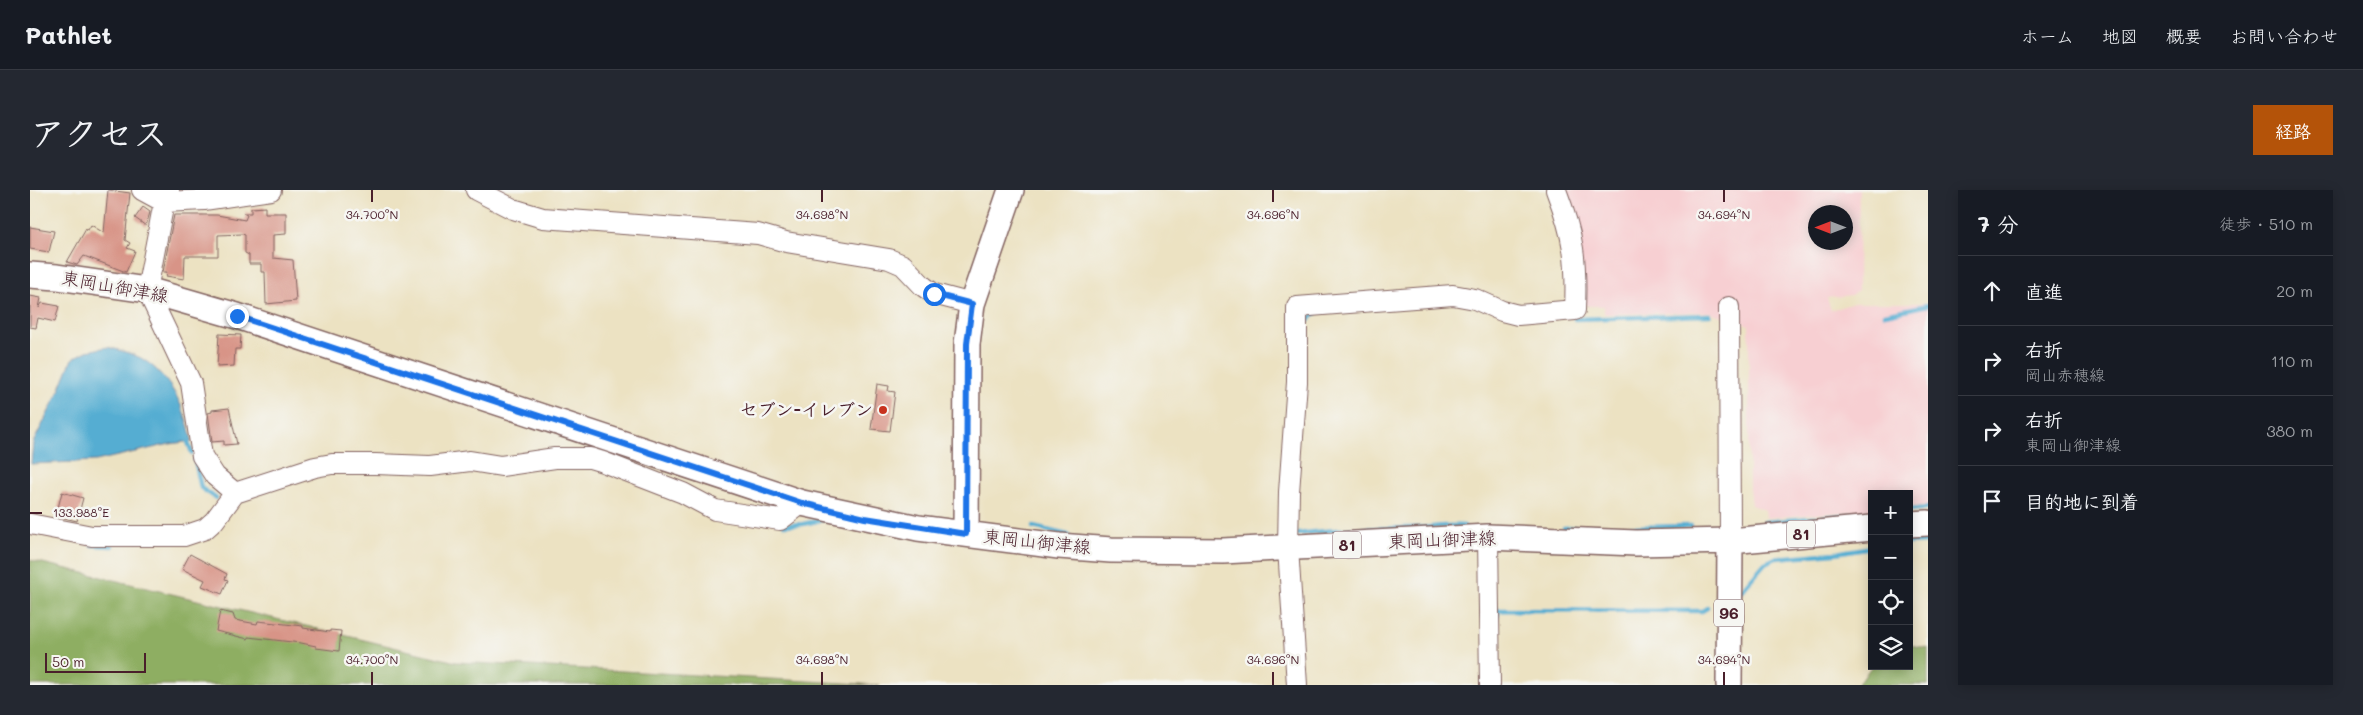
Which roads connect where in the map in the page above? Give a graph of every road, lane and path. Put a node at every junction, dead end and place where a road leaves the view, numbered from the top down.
1 (142, 190) edge
2 (271, 190) edge
3 (476, 190) edge
4 (1010, 190) edge
5 (1556, 190) edge
6 (166, 196) edge
7 (30, 275) edge
8 (147, 290) junction
9 (972, 304) junction
10 (1729, 307) dead end
11 (235, 493) junction
12 (802, 503) junction
13 (1928, 522) edge
14 (30, 524) edge
15 (1913, 524) edge
16 (1868, 528) edge
17 (966, 534) junction
18 (1488, 537) junction
19 (1730, 541) junction
20 (1288, 548) junction
21 (1297, 685) edge
22 (1490, 685) edge
23 (1729, 685) edge

1 - 6 street
2 - 6 street
3 - 9 street
4 - 9 main road
5 - 20 street
6 - 8 street
7 - 8 main road, 東岡山御津線 / 81
8 - 11 street
8 - 12 main road, 東岡山御津線 / 81
9 - 17 main road
10 - 19 street
11 - 12 street
11 - 14 street
12 - 17 main road, 東岡山御津線 / 81
13 - 15 main road
16 - 19 main road, 東岡山御津線 / 81
17 - 20 main road, 東岡山御津線 / 81
18 - 19 main road, 東岡山御津線 / 81
18 - 20 main road, 東岡山御津線 / 81
18 - 22 street
19 - 23 main road, 96
20 - 21 street

